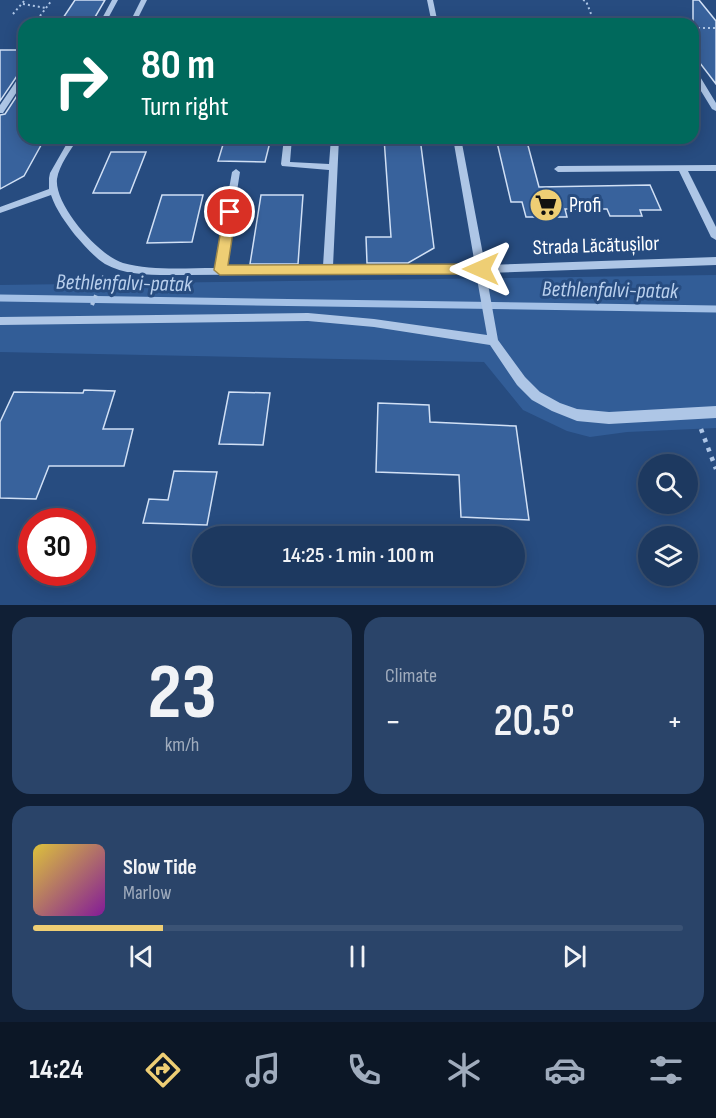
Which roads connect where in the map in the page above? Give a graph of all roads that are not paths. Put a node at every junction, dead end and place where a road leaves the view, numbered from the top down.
1 (115, 0) edge
2 (144, 0) edge
3 (430, 0) edge
4 (105, 18) edge
5 (135, 18) edge
6 (434, 18) edge
7 (699, 82) edge
8 (18, 85) edge
9 (716, 109) edge
10 (0, 111) edge
11 (71, 144) edge
12 (287, 144) edge
13 (335, 144) edge
14 (458, 144) edge
15 (333, 167) junction
16 (682, 168) junction
17 (716, 168) edge
18 (558, 169) dead end
19 (236, 172) dead end
20 (52, 191) junction
21 (0, 210) edge
22 (716, 237) edge
23 (716, 261) edge
24 (328, 269) junction
25 (481, 269) junction
26 (220, 270) junction
27 (0, 321) edge
28 (493, 341) junction
29 (716, 412) edge

1 - 4 street
2 - 5 street
3 - 6 street
7 - 9 street
8 - 10 street
11 - 20 street
12 - 15 street
13 - 15 street
14 - 25 street
15 - 24 street
16 - 17 street
16 - 18 street
16 - 22 street
19 - 26 street
20 - 21 street
20 - 26 street, Strada Lăcătușilor
23 - 25 street, Strada Lăcătușilor
24 - 25 street, Strada Lăcătușilor
24 - 26 street, Strada Lăcătușilor
25 - 28 street
27 - 28 street
28 - 29 street

